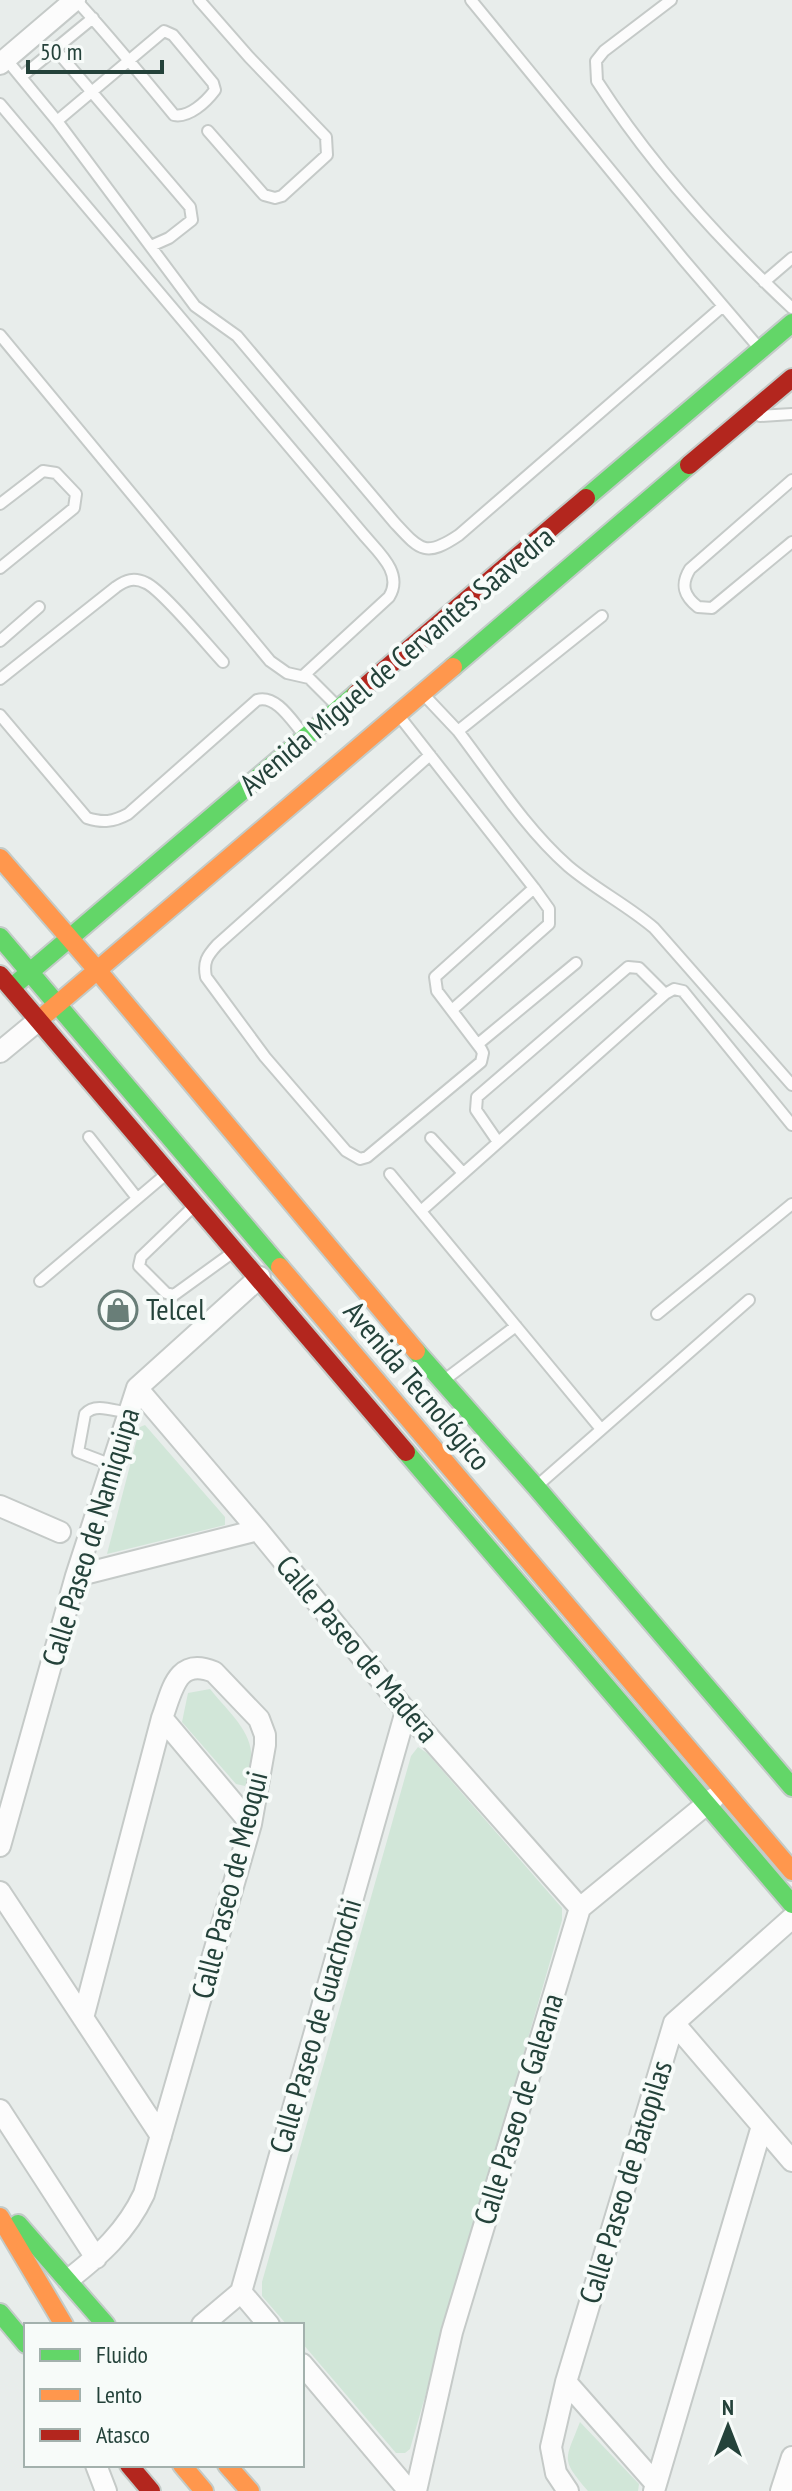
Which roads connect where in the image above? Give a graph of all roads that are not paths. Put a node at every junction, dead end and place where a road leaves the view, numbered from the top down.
1 (76, 0) edge
2 (199, 0) edge
3 (471, 0) edge
4 (671, 0) edge
5 (93, 18) junction
6 (55, 49) junction
7 (128, 60) junction
8 (3, 61) edge
9 (21, 77) junction
10 (93, 90) junction
11 (0, 104) edge
12 (57, 121) junction
13 (208, 131) dead end
14 (151, 246) junction
15 (792, 258) edge
16 (764, 282) junction
17 (723, 306) junction
18 (792, 308) edge
19 (792, 323) edge
20 (0, 335) edge
21 (761, 350) junction
22 (792, 378) edge
23 (792, 414) edge
24 (746, 417) junction
25 (792, 480) edge
26 (0, 504) edge
27 (792, 542) edge
28 (563, 547) junction
29 (0, 568) edge
30 (39, 607) dead end
31 (602, 616) dead end
32 (0, 641) edge
33 (223, 662) dead end
34 (303, 676) junction
35 (0, 679) edge
36 (423, 693) junction
37 (340, 710) junction
38 (0, 715) edge
39 (398, 715) junction
40 (458, 731) junction
41 (307, 738) junction
42 (430, 755) junction
43 (0, 858) edge
44 (534, 888) junction
45 (145, 904) junction
46 (0, 937) edge
47 (69, 938) junction
48 (576, 963) dead end
49 (98, 971) junction
50 (30, 973) junction
51 (4, 987) edge
52 (665, 994) junction
53 (57, 1004) junction
54 (452, 1010) junction
55 (40, 1019) junction
56 (478, 1044) junction
57 (0, 1052) edge
58 (792, 1085) edge
59 (792, 1125) edge
60 (89, 1137) dead end
61 (431, 1138) dead end
62 (498, 1142) junction
63 (169, 1171) junction
64 (463, 1173) junction
65 (390, 1174) dead end
66 (137, 1198) junction
67 (197, 1203) junction
68 (792, 1204) edge
69 (421, 1211) junction
70 (236, 1250) junction
71 (260, 1277) junction
72 (40, 1281) dead end
73 (749, 1300) dead end
74 (657, 1314) dead end
75 (516, 1326) junction
76 (442, 1382) junction
77 (137, 1388) junction
78 (129, 1413) junction
79 (601, 1429) junction
80 (112, 1465) junction
81 (536, 1487) junction
82 (0, 1506) edge
83 (258, 1530) junction
84 (60, 1532) dead end
85 (76, 1576) junction
86 (406, 1711) junction
87 (162, 1718) junction
88 (792, 1787) edge
89 (723, 1790) junction
90 (706, 1805) junction
91 (251, 1824) junction
92 (0, 1846) edge
93 (792, 1871) edge
94 (0, 1892) edge
95 (792, 1904) edge
96 (580, 1908) junction
97 (792, 1918) edge
98 (83, 2018) junction
99 (674, 2023) junction
100 (0, 2110) edge
101 (762, 2126) junction
102 (161, 2136) junction
103 (792, 2161) edge
104 (0, 2204) edge
105 (0, 2217) edge
106 (0, 2252) edge
107 (96, 2258) junction
108 (68, 2280) junction
109 (241, 2292) junction
110 (0, 2313) edge
111 (61, 2323) edge
112 (62, 2323) edge
113 (104, 2323) edge
114 (204, 2323) edge
115 (267, 2323) edge
116 (24, 2342) edge
117 (304, 2366) edge
118 (566, 2382) junction
119 (792, 2457) edge
120 (97, 2467) edge
121 (131, 2467) edge
122 (184, 2467) edge
123 (229, 2467) edge
124 (655, 2488) edge
125 (106, 2491) edge
126 (151, 2491) edge
127 (204, 2491) edge
128 (250, 2491) edge
129 (409, 2491) edge
130 (416, 2491) edge
131 (568, 2491) edge
132 (781, 2491) edge

1 - 5 lane
1 - 8 street
2 - 13 lane
3 - 17 lane
4 - 16 lane
5 - 6 lane
5 - 7 lane
6 - 9 lane
6 - 10 lane
7 - 7 lane
7 - 10 lane
8 - 9 lane
9 - 12 lane
10 - 12 lane
10 - 14 lane
11 - 34 lane
12 - 14 lane
14 - 17 lane
15 - 16 lane
16 - 18 lane
17 - 21 lane
19 - 21 main road, Avenida Miguel de Cervantes Saavedra
20 - 34 lane
21 - 28 main road, Avenida Miguel de Cervantes Saavedra
22 - 24 main road, Avenida Miguel de Cervantes Saavedra
23 - 24 lane
24 - 28 main road, Avenida Miguel de Cervantes Saavedra
25 - 27 lane
26 - 29 lane
28 - 36 main road, Avenida Miguel de Cervantes Saavedra
28 - 37 main road, Avenida Miguel de Cervantes Saavedra
30 - 32 lane
31 - 40 lane
33 - 35 lane
34 - 37 lane
36 - 39 main road, Avenida Miguel de Cervantes Saavedra
36 - 40 lane
37 - 41 main road, Avenida Miguel de Cervantes Saavedra
38 - 41 lane
39 - 42 lane
39 - 45 main road, Avenida Miguel de Cervantes Saavedra
40 - 58 lane
41 - 45 main road, Avenida Miguel de Cervantes Saavedra
42 - 44 lane
42 - 56 lane
43 - 47 main road, Avenida Tecnológico
44 - 54 lane
44 - 54 lane
45 - 47 main road, Avenida Miguel de Cervantes Saavedra
45 - 49 main road, Avenida Miguel de Cervantes Saavedra
46 - 50 main road, Avenida Tecnológico
47 - 49 main road, Avenida Tecnológico
47 - 50 main road, Avenida Miguel de Cervantes Saavedra
48 - 56 lane
49 - 53 main road, Avenida Miguel de Cervantes Saavedra
49 - 76 main road, Avenida Tecnológico
50 - 51 main road, Avenida Miguel de Cervantes Saavedra
50 - 53 main road, Avenida Tecnológico
51 - 55 main road
52 - 59 lane
52 - 62 lane
52 - 62 lane
53 - 55 main road, Avenida Miguel de Cervantes Saavedra
53 - 89 main road, Avenida Tecnológico
54 - 56 lane
55 - 57 street, Avenida Miguel de Cervantes Saavedra
55 - 63 main road
60 - 66 lane
61 - 64 lane
62 - 64 lane
63 - 66 lane
63 - 67 main road
64 - 69 lane
65 - 69 lane
66 - 72 lane
67 - 70 main road
67 - 70 lane
68 - 74 lane
69 - 75 lane
70 - 71 main road
71 - 77 street, Calle Paseo de Namiquipa
71 - 90 main road
73 - 79 lane
75 - 76 lane
75 - 79 lane
76 - 81 main road, Avenida Tecnológico
77 - 78 street, Calle Paseo de Namiquipa
77 - 83 street, Calle Paseo de Madera
78 - 80 street, Calle Paseo de Namiquipa
78 - 80 lane
79 - 81 lane
80 - 85 street, Calle Paseo de Namiquipa
81 - 88 main road, Avenida Tecnológico
82 - 84 street
83 - 85 street
83 - 86 street, Calle Paseo de Madera
85 - 92 street, Calle Paseo de Namiquipa
86 - 96 street, Calle Paseo de Madera
86 - 109 street, Calle Paseo de Guachochi
87 - 91 street
87 - 91 street, Calle Paseo de Meoqui
87 - 98 street, Calle Paseo de Meoqui
89 - 90 street
89 - 93 main road, Avenida Tecnológico
90 - 95 main road
90 - 96 street
91 - 102 street, Calle Paseo de Meoqui
94 - 98 street
96 - 130 street, Calle Paseo de Galeana
97 - 99 street, Calle Paseo de Batopilas
98 - 102 street
99 - 101 street
99 - 118 street, Calle Paseo de Batopilas
100 - 107 street
101 - 103 street
101 - 124 street
102 - 107 street, Calle Paseo de Meoqui
104 - 108 main road
105 - 112 main road
106 - 111 main road
107 - 108 street, Calle Paseo de Meoqui
108 - 113 main road
109 - 114 street
109 - 115 street
110 - 116 main road
117 - 129 street
118 - 124 street
118 - 131 street, Calle Paseo de Batopilas
119 - 132 street
120 - 125 street
121 - 126 main road
122 - 127 main road
123 - 128 main road

